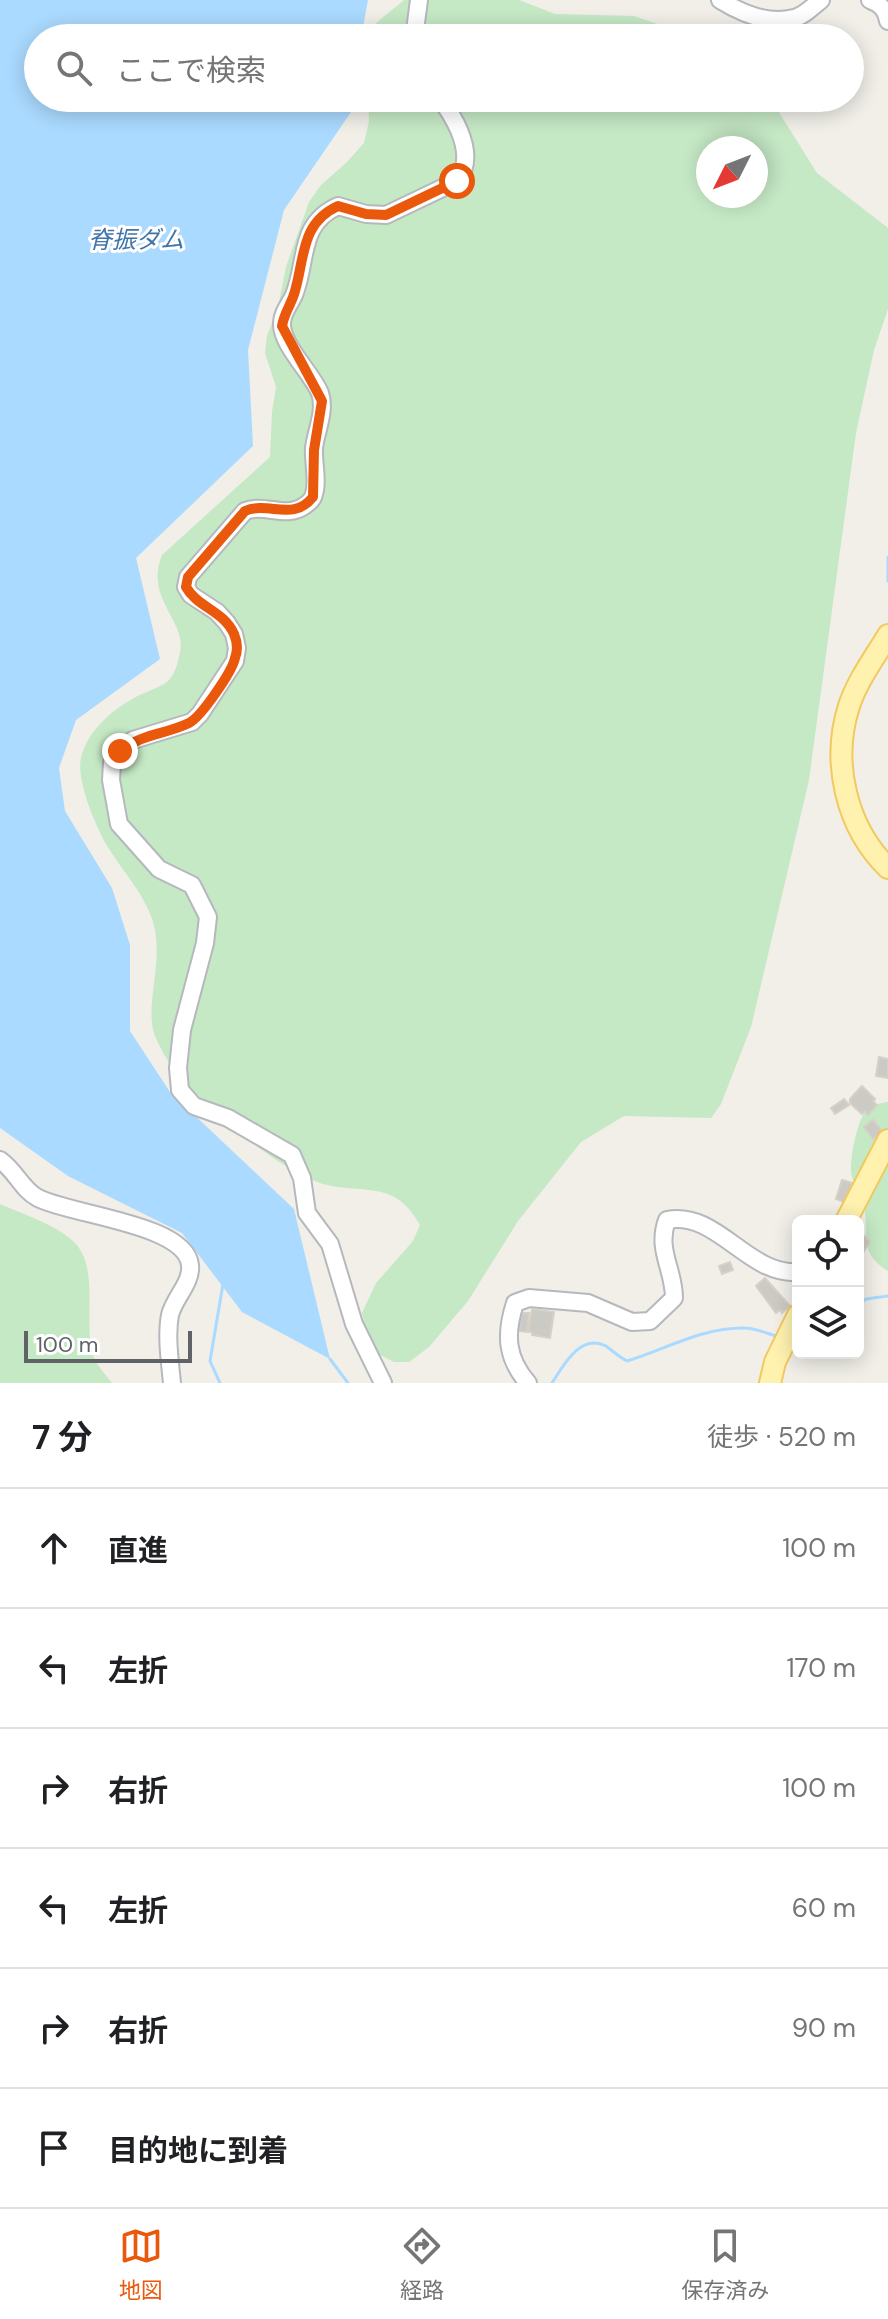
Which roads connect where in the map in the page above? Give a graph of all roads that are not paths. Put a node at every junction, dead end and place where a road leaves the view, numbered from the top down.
1 (419, 0) edge
2 (720, 0) edge
3 (821, 0) edge
4 (870, 0) edge
5 (888, 21) edge
6 (416, 24) edge
7 (450, 112) edge
8 (888, 635) edge
9 (888, 868) edge
10 (888, 1140) edge
11 (0, 1160) edge
12 (849, 1215) edge
13 (792, 1272) edge
14 (792, 1327) edge
15 (172, 1383) edge
16 (383, 1383) edge
17 (528, 1383) edge
18 (770, 1383) edge

1 - 6 street
2 - 3 street
4 - 5 street
7 - 16 street
8 - 9 main road
10 - 12 main road
11 - 15 street
13 - 17 street
14 - 18 main road

